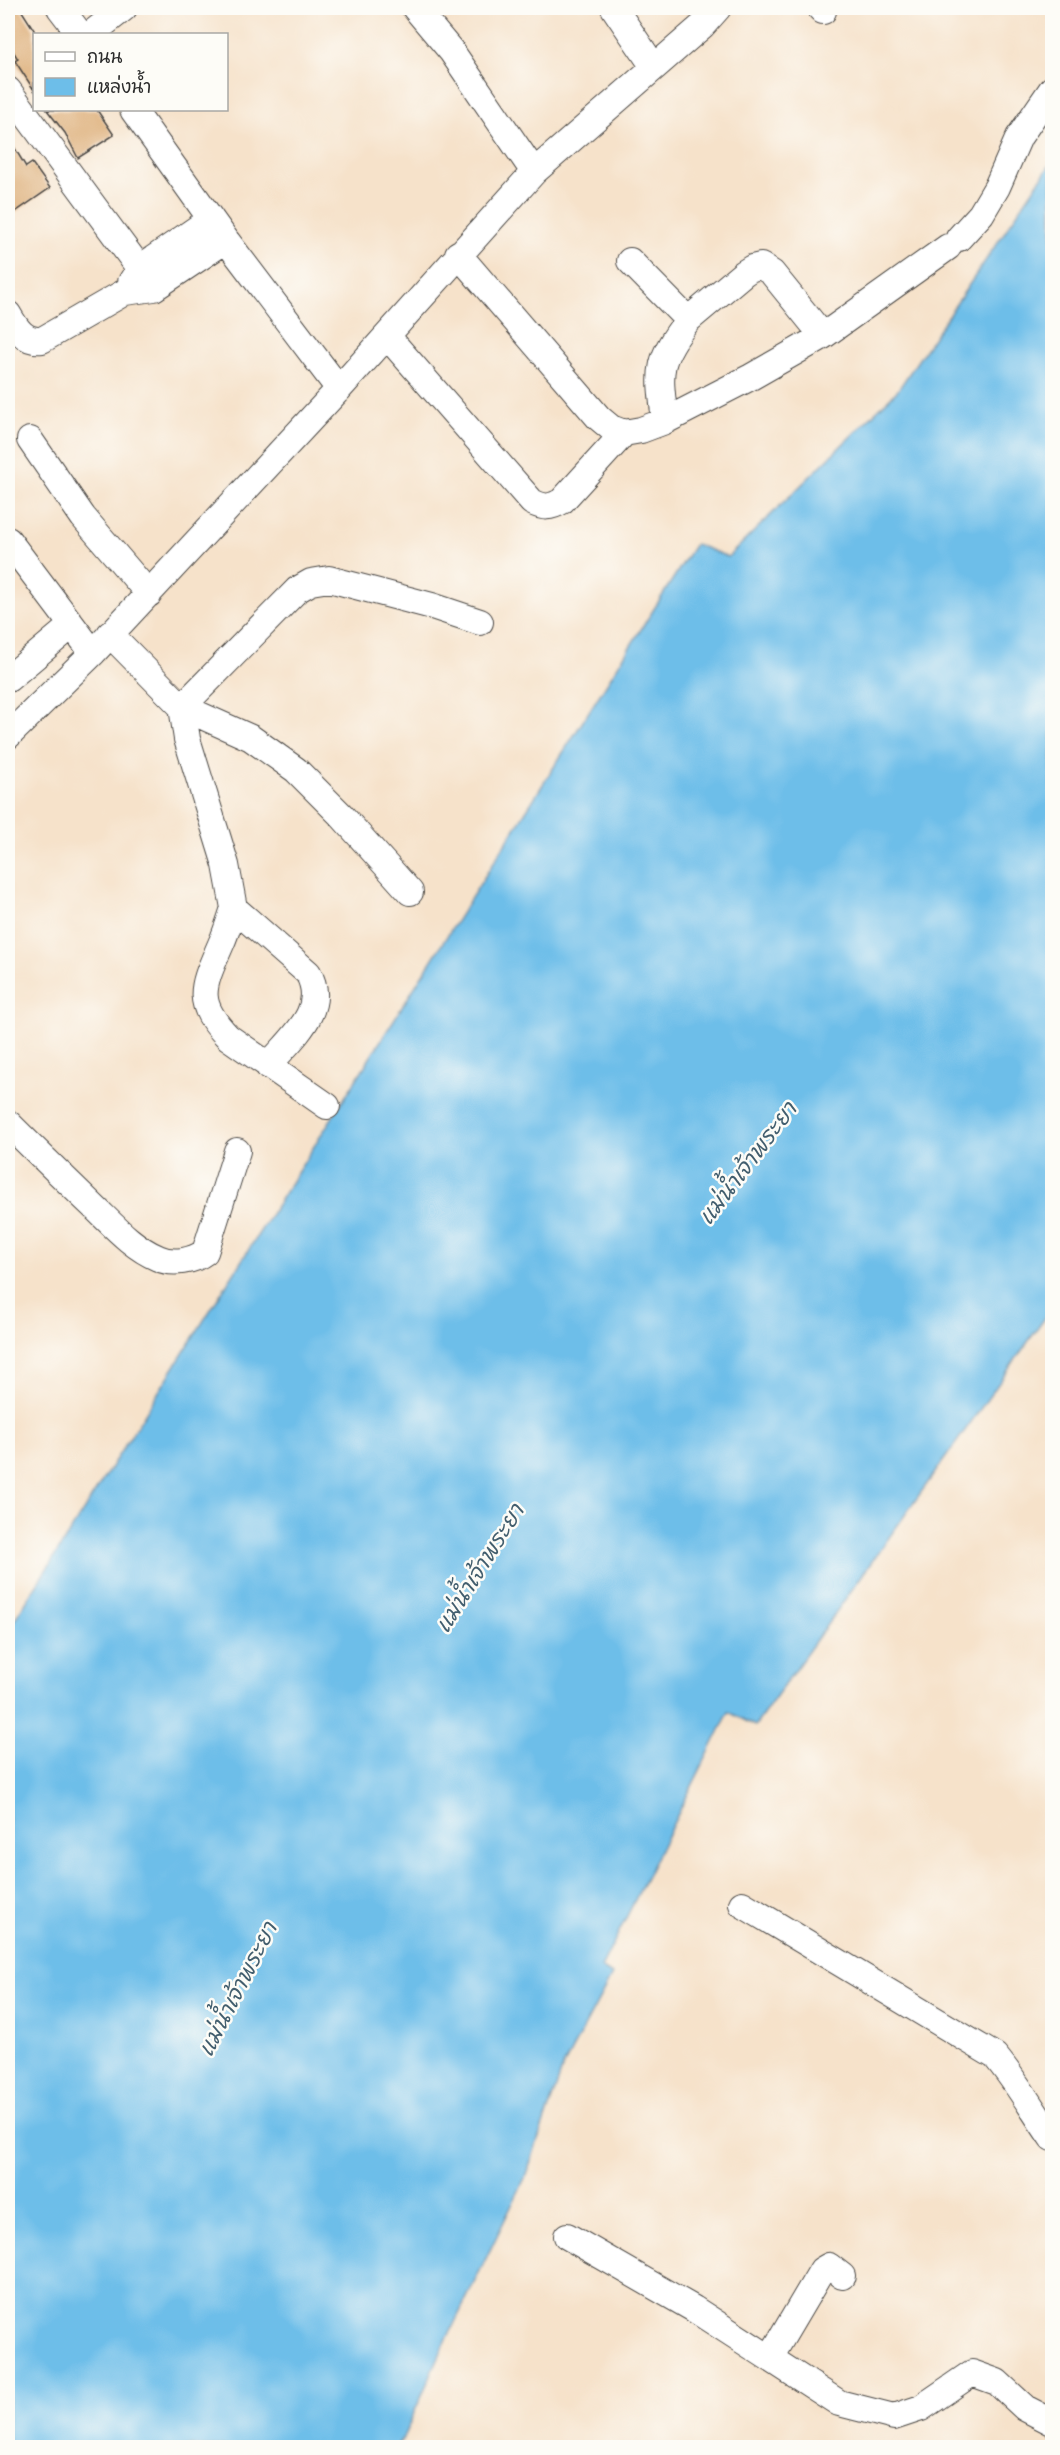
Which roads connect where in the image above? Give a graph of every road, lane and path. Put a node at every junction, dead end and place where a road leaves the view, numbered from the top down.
1 (60, 8) edge
2 (124, 8) edge
3 (415, 8) edge
4 (614, 8) edge
5 (718, 8) edge
6 (79, 33) edge
7 (92, 33) edge
8 (654, 67) junction
9 (1053, 89) edge
10 (8, 90) edge
11 (134, 111) edge
12 (534, 172) junction
13 (211, 219) junction
14 (226, 240) junction
15 (458, 254) junction
16 (630, 261) dead end
17 (147, 278) junction
18 (8, 314) edge
19 (688, 320) junction
20 (387, 336) junction
21 (823, 336) junction
22 (339, 389) junction
23 (665, 421) junction
24 (624, 433) junction
25 (30, 440) dead end
26 (8, 540) edge
27 (149, 594) junction
28 (480, 622) dead end
29 (71, 626) junction
30 (110, 634) junction
31 (93, 653) junction
32 (8, 679) edge
33 (182, 707) junction
34 (9, 734) edge
35 (410, 892) dead end
36 (232, 899) junction
37 (268, 1066) junction
38 (327, 1106) dead end
39 (8, 1123) edge
40 (237, 1151) dead end
41 (742, 1904) dead end
42 (1053, 2138) edge
43 (567, 2236) dead end
44 (842, 2276) dead end
45 (770, 2358) junction
46 (1053, 2422) edge

1 - 6 street
2 - 7 street
3 - 12 street
4 - 8 street
5 - 8 street
8 - 12 street
9 - 21 street
10 - 17 street
11 - 13 street
12 - 15 street
13 - 14 street
13 - 17 street
14 - 17 street
14 - 22 street
15 - 20 street
15 - 24 street
16 - 19 street
17 - 18 street
19 - 21 street
19 - 23 street
20 - 22 street
20 - 24 street
21 - 23 street
22 - 27 street
23 - 24 street
25 - 27 street
26 - 29 street
27 - 30 street
28 - 33 street
29 - 31 street
29 - 32 street
30 - 31 street
30 - 33 street
31 - 34 street
33 - 35 street
33 - 36 street
36 - 37 street
36 - 37 street
37 - 38 street
39 - 40 street
41 - 42 street
43 - 45 street
44 - 45 street
45 - 46 street

